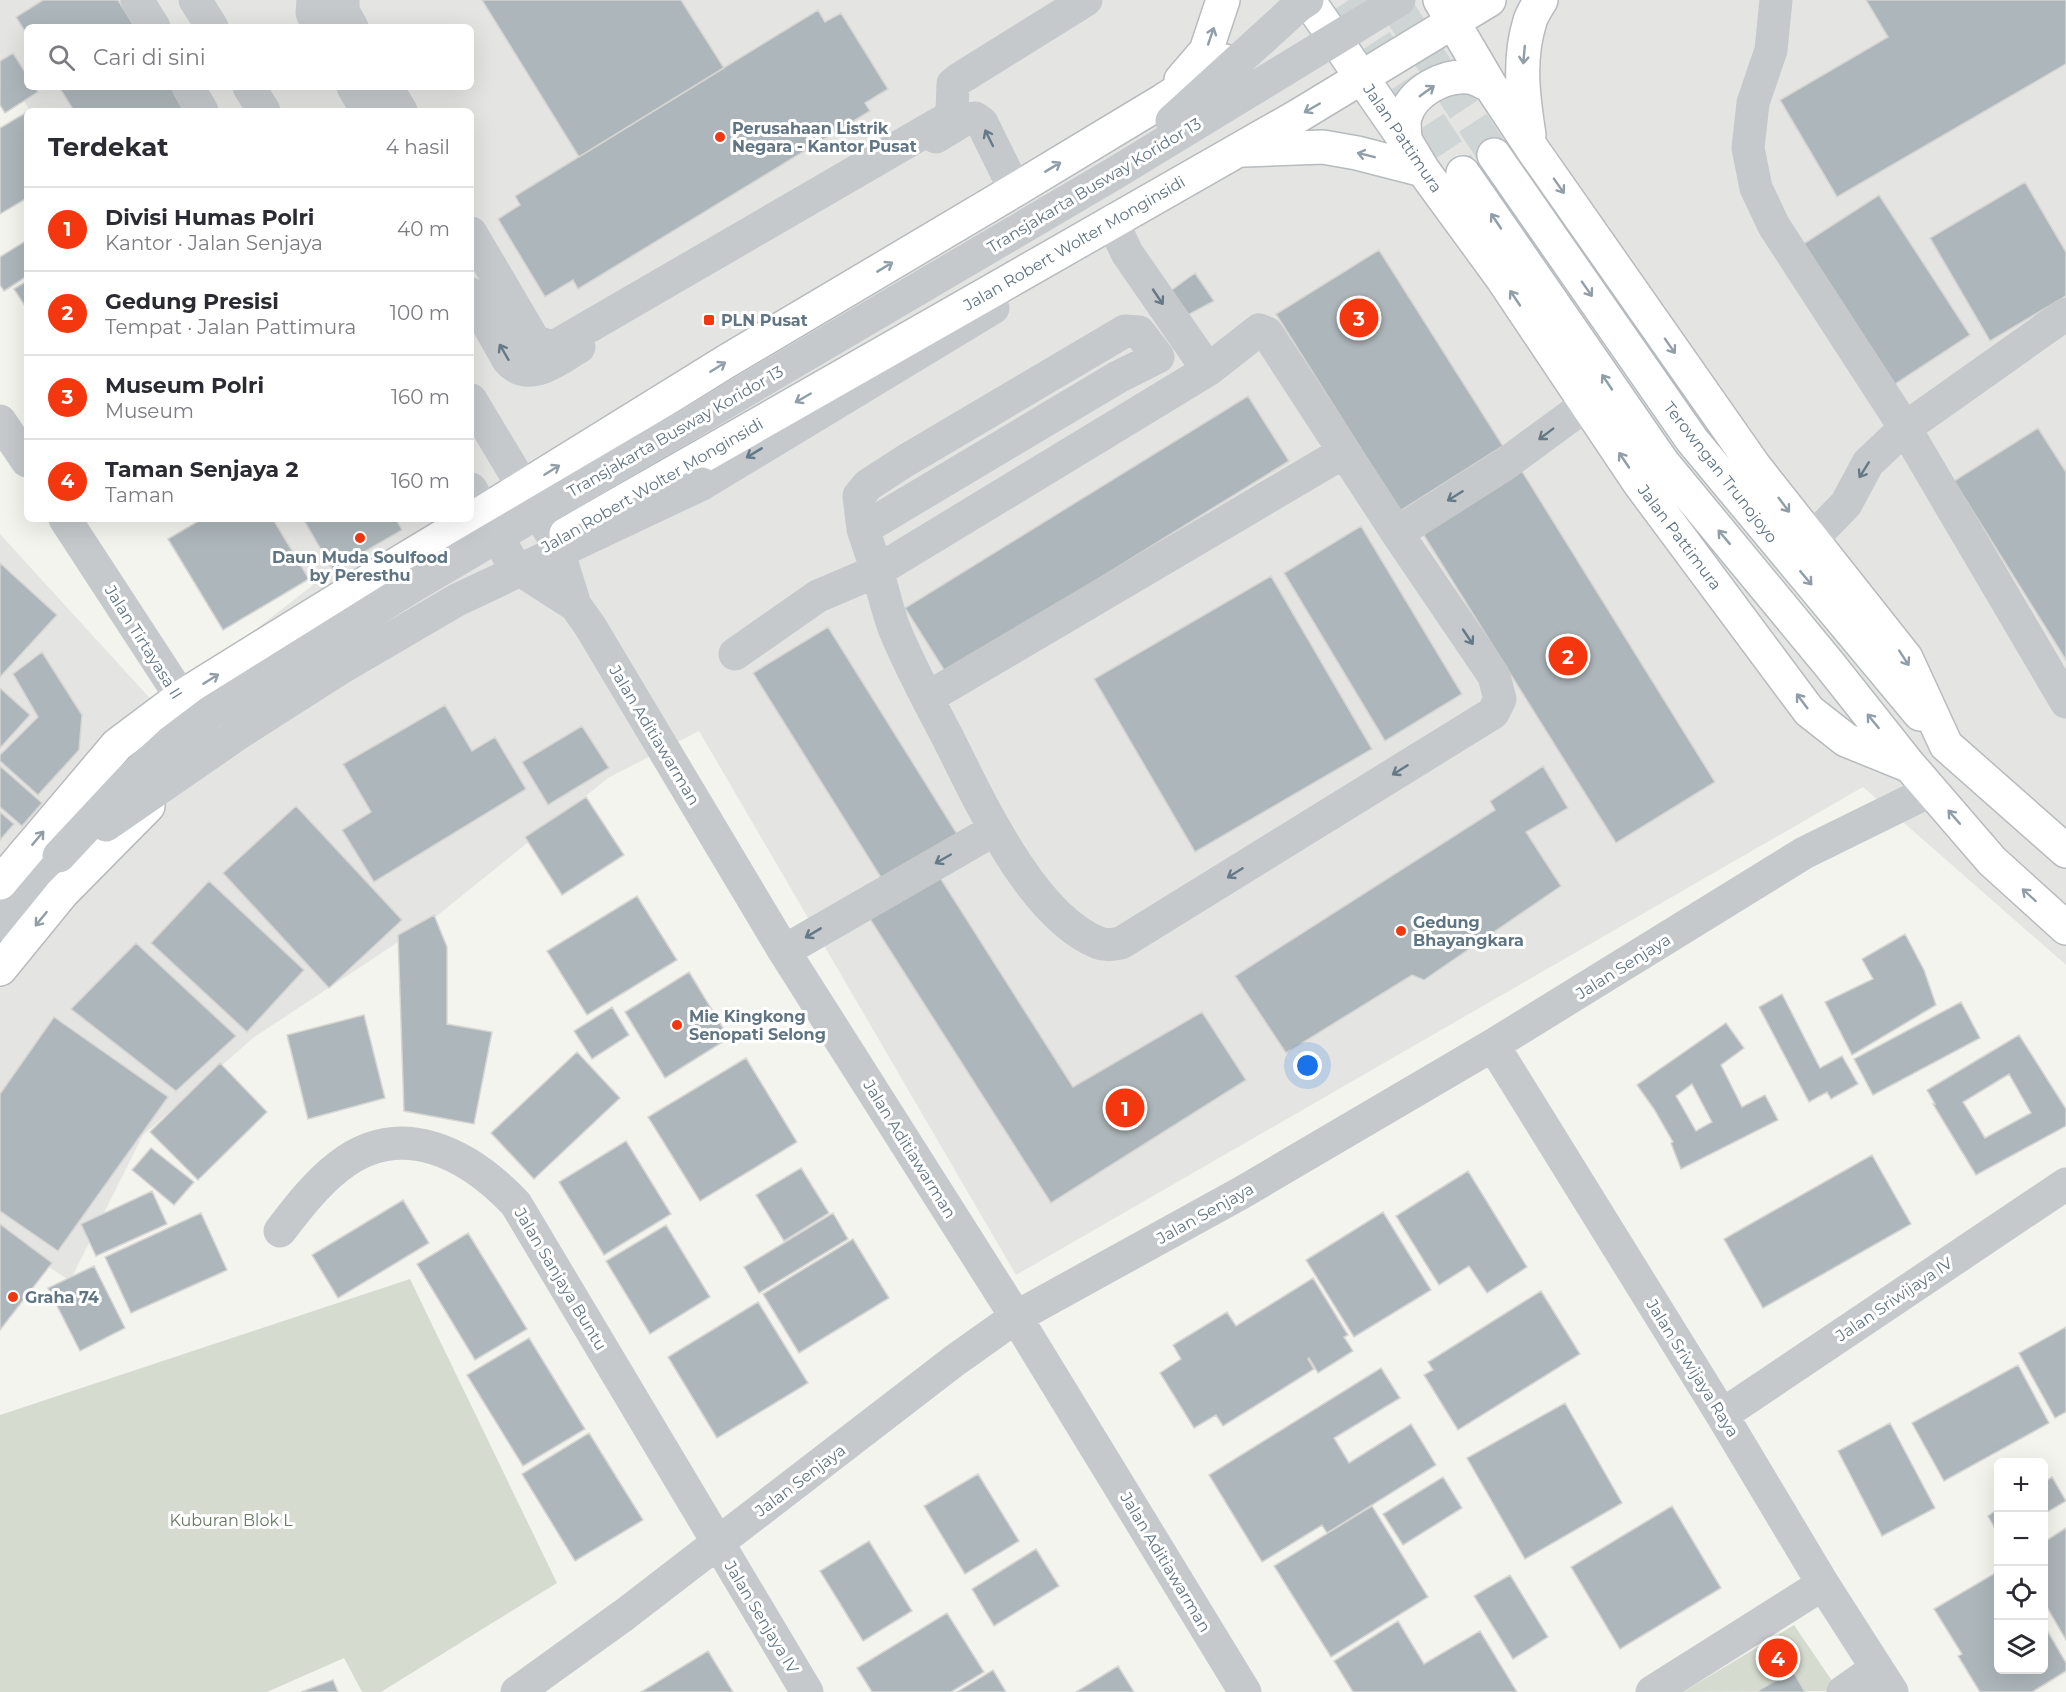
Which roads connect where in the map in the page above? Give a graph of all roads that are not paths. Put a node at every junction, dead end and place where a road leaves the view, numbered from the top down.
1 (137, 0) edge
2 (313, 0) edge
3 (343, 0) edge
4 (1086, 0) edge
5 (1223, 0) edge
6 (1399, 0) edge
7 (1489, 0) edge
8 (1541, 0) edge
9 (1776, 0) edge
10 (1311, 1) edge
11 (1446, 11) edge
12 (152, 24) edge
13 (318, 24) edge
14 (350, 24) edge
15 (1363, 78) junction
16 (1490, 86) junction
17 (190, 90) edge
18 (251, 90) edge
19 (355, 90) edge
20 (389, 90) edge
21 (1164, 100) junction
22 (200, 108) edge
23 (262, 108) edge
24 (365, 108) edge
25 (398, 108) edge
26 (959, 113) junction
27 (1405, 140) junction
28 (1531, 147) junction
29 (1239, 150) junction
30 (1494, 155) tunnel mouth
31 (1423, 170) junction
32 (1116, 173) junction
33 (1464, 173) tunnel mouth
34 (1015, 190) junction
35 (474, 238) edge
36 (1092, 238) junction
37 (474, 299) edge
38 (2066, 314) edge
39 (1188, 341) junction
40 (1208, 370) junction
41 (1587, 404) junction
42 (474, 405) edge
43 (0, 421) edge
44 (1905, 428) junction
45 (1344, 452) junction
46 (24, 457) edge
47 (525, 487) junction
48 (478, 500) edge
49 (67, 522) edge
50 (447, 522) edge
51 (1397, 533) junction
52 (1812, 539) junction
53 (555, 540) junction
54 (514, 566) junction
55 (877, 571) junction
56 (575, 605) junction
57 (735, 654) dead end
58 (181, 697) junction
59 (927, 698) junction
60 (2066, 702) edge
61 (1946, 745) junction
62 (189, 778) junction
63 (1920, 779) junction
64 (994, 830) junction
65 (2062, 844) edge
66 (58, 856) junction
67 (0, 883) edge
68 (0, 924) edge
69 (2066, 928) edge
70 (784, 951) junction
71 (0, 969) edge
72 (1493, 1045) junction
73 (2066, 1184) edge
74 (280, 1232) dead end
75 (1016, 1317) junction
76 (1722, 1415) junction
77 (717, 1542) junction
78 (1823, 1584) junction
79 (1885, 1680) edge
80 (517, 1692) edge
81 (807, 1692) edge
82 (1245, 1692) edge
83 (1652, 1692) edge
84 (1843, 1692) edge

1 - 12 street
2 - 13 street
3 - 14 street
4 - 26 street
21 -> 5 main road
6 - 32 street, Transjakarta Busway Koridor 13, bridge
7 - 11 main road, Jalan Robert Wolter Monginsidi
8 -> 28 main road
9 - 44 street
10 - 15 main road, Jalan Pattimura
10 - 21 main road
10 - 32 street, bridge
11 - 15 main road, Jalan Robert Wolter Monginsidi
11 - 16 main road
15 - 27 main road, Jalan Pattimura
15 -> 29 main road, Jalan Robert Wolter Monginsidi
27 -> 16 main road
16 - 28 main road
17 - 22 street
18 - 23 street
19 - 24 street
20 - 25 street
34 -> 21 main road
34 -> 26 street
26 - 35 street
26 -> 37 street
27 - 31 main road, Jalan Pattimura
28 -> 52 main road
31 -> 29 main road
29 - 36 main road, Jalan Robert Wolter Monginsidi
30 -> 61 main road, Terowngan Trunojoyo
41 -> 31 main road, Jalan Pattimura
32 - 66 street, Transjakarta Busway Koridor 13, bridge
63 -> 33 main road
47 -> 34 main road
36 -> 39 street
36 -> 53 main road, Jalan Robert Wolter Monginsidi
36 -> 66 street, bridge
38 - 44 street
39 - 40 street
39 - 55 street
40 - 45 street
40 - 55 street
41 -> 51 street
63 -> 41 main road, Jalan Pattimura
42 - 47 street, Jalan Aditiawarman
43 - 46 street
44 -> 52 street
44 - 60 street
45 - 51 street
45 - 59 street
47 - 48 main road
47 - 53 street, Jalan Aditiawarman
48 - 54 street, Jalan Aditiawarman
49 - 58 street, Jalan Tirtayasa II
58 -> 50 main road
51 -> 64 street
52 -> 61 main road
53 - 54 main road, Jalan Robert Wolter Monginsidi
53 - 56 street, Jalan Aditiawarman
54 - 56 street, Jalan Aditiawarman
54 - 62 main road, Jalan Robert Wolter Monginsidi
55 - 57 street
55 - 59 street
56 - 70 street, Jalan Aditiawarman
58 - 62 street, Jalan Tirtayasa II
67 -> 58 main road
59 - 64 street
61 - 65 main road
62 -> 71 main road, Jalan Robert Wolter Monginsidi
69 -> 63 main road, Jalan Pattimura
63 - 72 street, Jalan Senjaya
64 -> 70 street
66 - 68 street, Transjakarta Busway Koridor 13
70 - 75 street, Jalan Aditiawarman
72 - 75 street, Jalan Senjaya
72 - 76 street, Jalan Sriwijaya Raya
73 - 76 street, Jalan Sriwijaya IV
74 - 77 street, Jalan Sanjaya Buntu
75 - 77 street, Jalan Senjaya
75 - 82 street, Jalan Aditiawarman
76 - 78 street, Jalan Sriwijaya Raya
77 - 80 street, Jalan Senjaya
77 - 81 street, Jalan Senjaya IV
78 - 79 street, Jalan Sriwijaya Raya
78 - 83 street
79 - 84 street

